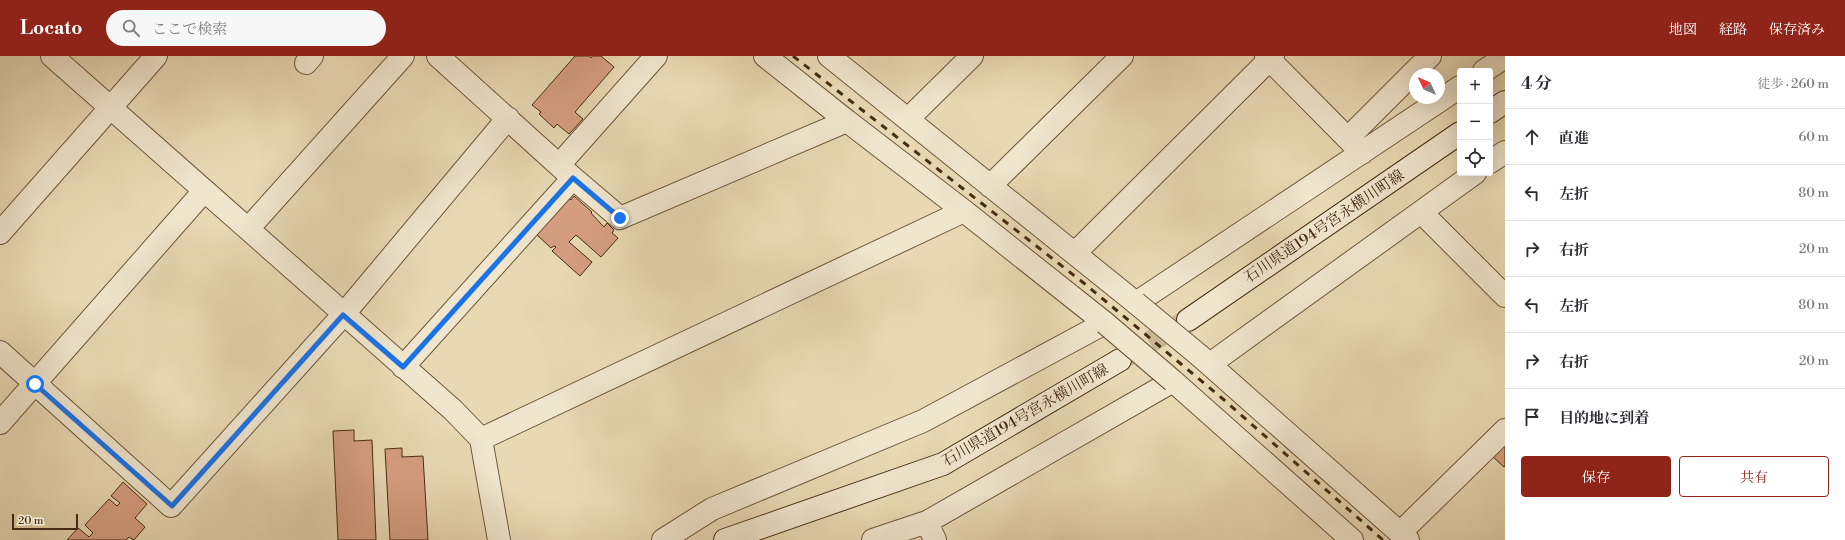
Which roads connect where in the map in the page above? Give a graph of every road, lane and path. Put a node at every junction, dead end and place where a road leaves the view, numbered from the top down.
1 (52, 56) edge
2 (156, 56) edge
3 (403, 56) edge
4 (438, 56) edge
5 (656, 56) edge
6 (764, 56) edge
7 (829, 56) edge
8 (972, 56) edge
9 (1122, 56) edge
10 (1430, 56) edge
11 (1270, 57) edge
12 (1505, 57) edge
13 (1488, 68) edge
14 (1457, 89) edge
15 (1505, 102) edge
16 (110, 107) junction
17 (1493, 110) edge
18 (508, 118) junction
19 (908, 119) junction
20 (847, 121) junction
21 (1457, 135) edge
22 (1355, 146) junction
23 (1505, 152) edge
24 (1493, 160) edge
25 (566, 172) junction
26 (1471, 176) edge
27 (990, 186) junction
28 (204, 191) junction
29 (964, 211) junction
30 (1421, 212) junction
31 (248, 229) junction
32 (0, 234) edge
33 (1075, 253) junction
34 (1503, 290) edge
35 (1136, 303) junction
36 (343, 315) junction
37 (1188, 320) tunnel mouth
38 (1105, 323) junction
39 (0, 352) edge
40 (1120, 360) tunnel mouth
41 (1205, 360) junction
42 (403, 367) junction
43 (1173, 381) junction
44 (35, 384) junction
45 (0, 423) edge
46 (1505, 430) edge
47 (481, 439) junction
48 (931, 531) edge
49 (1404, 536) edge
50 (499, 540) edge
51 (663, 540) edge
52 (725, 540) edge
53 (873, 540) edge
54 (1352, 540) edge

1 - 16 street
2 - 16 street
3 - 31 street
4 - 18 street
5 - 25 street
6 - 20 street
7 - 19 street
8 - 19 street
9 - 27 street
10 - 22 street
11 - 22 street
11 - 33 street
12 - 13 street
14 - 22 street
15 - 17 street
16 - 28 street
16 - 32 street
18 - 25 street
18 - 36 street
19 - 27 street
20 - 25 street
20 - 29 street
21 - 37 street, 石川県道194号宮永横川町線
22 - 35 street
23 - 24 street
25 - 42 street
26 - 30 street
27 - 33 street
28 - 31 street
28 - 44 street
29 - 38 street
29 - 47 street
30 - 34 street
30 - 41 street
31 - 36 street
33 - 35 street
35 - 41 street, bridge
36 - 42 street
36 - 44 street
38 - 43 street, bridge
38 - 51 street
39 - 44 street
40 - 52 street, 石川県道194号宮永横川町線
41 - 49 street
42 - 47 street
43 - 48 street
43 - 54 street
44 - 45 street
46 - 49 street
47 - 50 street
48 - 53 street

